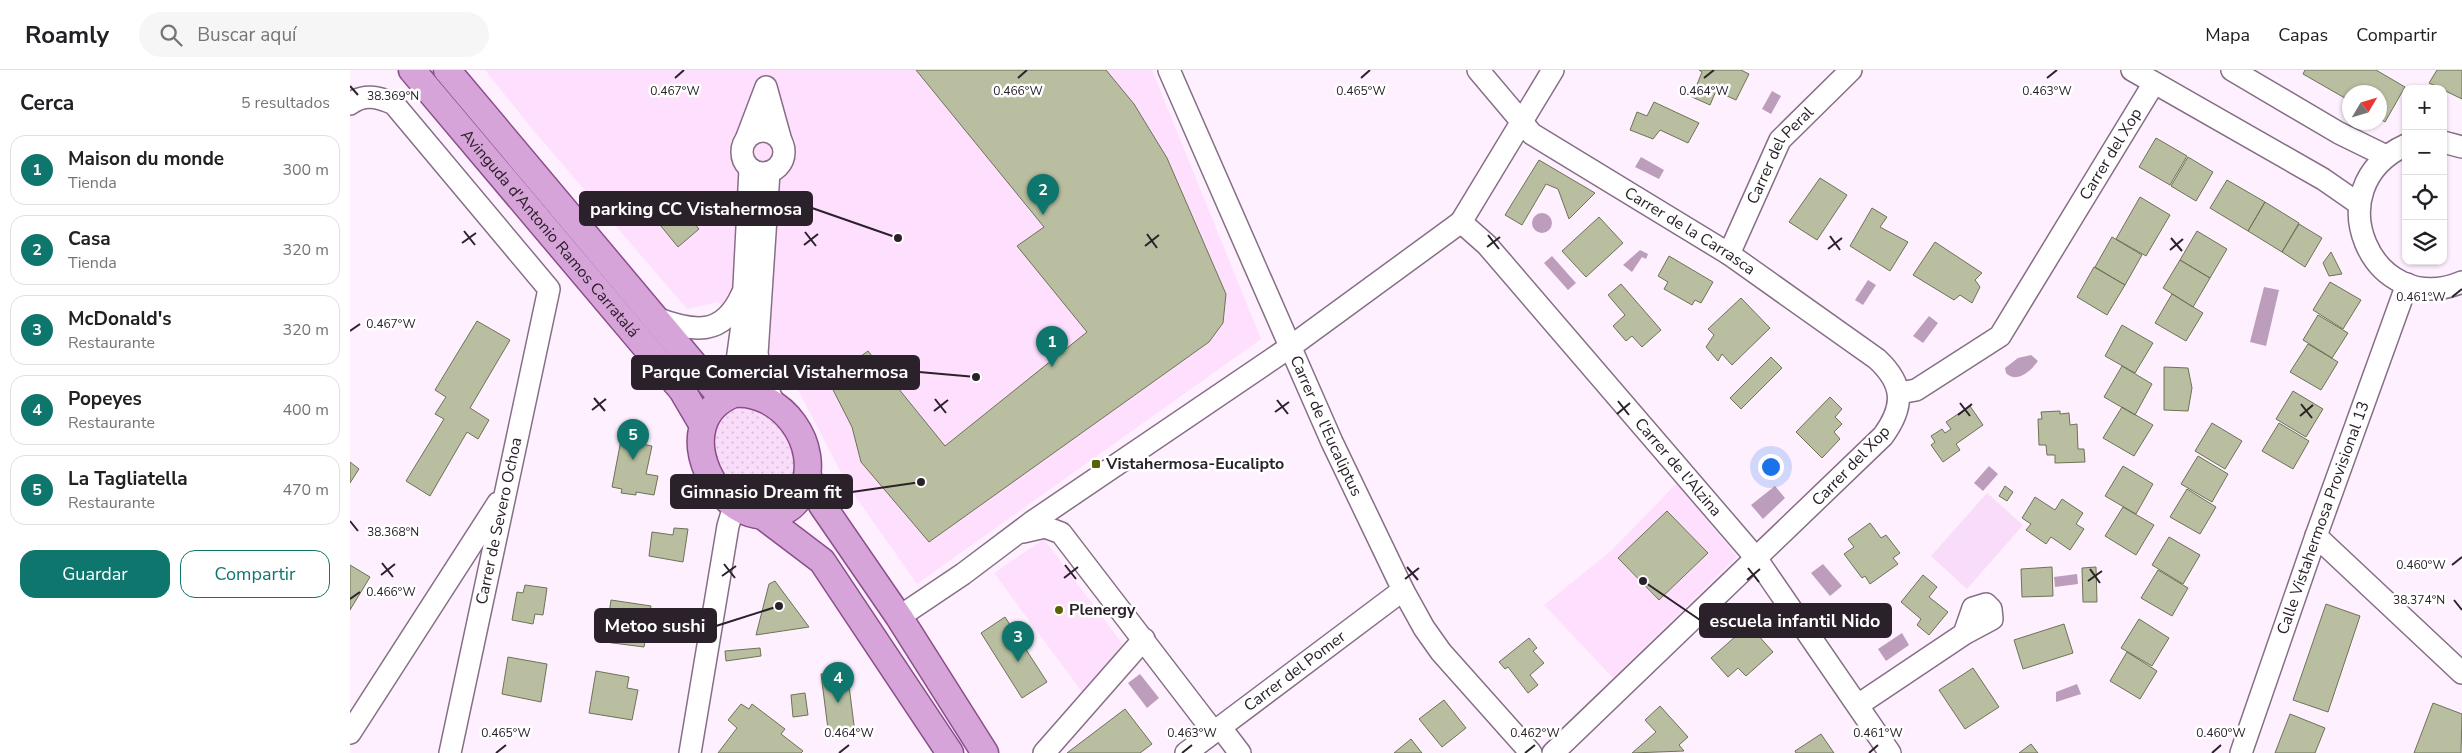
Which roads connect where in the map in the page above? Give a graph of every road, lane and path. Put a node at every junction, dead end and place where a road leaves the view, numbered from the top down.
1 (412, 70) edge
2 (447, 70) edge
3 (1169, 70) edge
4 (1478, 70) edge
5 (1554, 70) edge
6 (1851, 70) edge
7 (2132, 70) edge
8 (2232, 70) edge
9 (766, 78) edge
10 (2154, 83) junction
11 (350, 104) edge
12 (1522, 122) junction
13 (747, 137) junction
14 (781, 141) junction
15 (2447, 143) edge
16 (2402, 147) edge
17 (2462, 148) edge
18 (2386, 156) junction
19 (760, 171) junction
20 (2359, 204) junction
21 (1460, 222) junction
22 (1729, 254) junction
23 (2462, 282) edge
24 (2407, 284) junction
25 (744, 289) junction
26 (656, 318) junction
27 (1290, 347) junction
28 (1899, 393) junction
29 (724, 398) junction
30 (774, 403) junction
31 (702, 424) junction
32 (808, 477) junction
33 (505, 492) junction
34 (1073, 495) junction
35 (738, 508) junction
36 (764, 517) junction
37 (1020, 533) junction
38 (1061, 533) junction
39 (2316, 536) junction
40 (1756, 558) junction
41 (1403, 590) junction
42 (899, 617) junction
43 (1964, 634) dead end
44 (1144, 639) junction
45 (2462, 673) edge
46 (1858, 705) junction
47 (1213, 731) junction
48 (350, 733) edge
49 (450, 753) edge
50 (690, 753) edge
51 (950, 753) edge
52 (984, 753) edge
53 (1044, 753) edge
54 (1186, 753) edge
55 (1240, 753) edge
56 (1531, 753) edge
57 (1553, 753) edge
58 (1890, 753) edge
59 (2241, 753) edge

1 - 31 main road, Avinguda d'Antonio Ramos Carratalá
2 - 26 main road, Avinguda d'Antonio Ramos Carratalá
3 - 27 street, Carrer de l'Eucaliptus
4 - 12 street, Carrer de la Carrasca
5 - 12 street
6 - 22 street, Carrer del Peral
7 - 10 street
8 - 18 street
9 - 13 street
9 - 14 street
10 - 20 street
10 - 28 street, Carrer del Xop
11 - 33 street, Carrer de Severo Ochoa
12 - 21 street
12 - 22 street, Carrer de la Carrasca
13 - 14 street
13 - 19 street
14 - 19 street
15 - 17 street
16 - 18 street
18 - 20 street
19 - 25 street
19 - 30 street
20 - 24 street
21 - 27 street
21 - 40 street, Carrer de l'Alzina
22 - 28 street, Carrer de la Carrasca
23 - 24 street
24 - 39 street, Calle Vistahermosa Provisional 13
25 - 26 street
25 - 29 street
26 - 29 main road, Avinguda d'Antonio Ramos Carratalá
27 - 34 street
27 - 41 street, Carrer de l'Eucaliptus
28 - 40 street, Carrer del Xop
29 - 30 main road
29 - 31 main road
30 - 32 main road
31 - 35 main road
32 - 36 main road
32 - 42 main road
33 - 48 street
33 - 49 street, Carrer de Severo Ochoa
34 - 37 street
34 - 38 street
35 - 36 main road
35 - 50 street
36 - 51 main road
37 - 38 street
37 - 42 street
38 - 44 street
39 - 45 street
39 - 59 street, Calle Vistahermosa Provisional 13
40 - 46 street, Carrer de l'Alzina
40 - 57 street, Carrer del Xop
41 - 47 street, Carrer del Pomer
41 - 56 street, Carrer de l'Eucaliptus
42 - 52 main road
43 - 46 street
44 - 47 street
44 - 53 street
46 - 58 street, Carrer de l'Alzina
47 - 54 street, Carrer del Pomer
47 - 55 street

